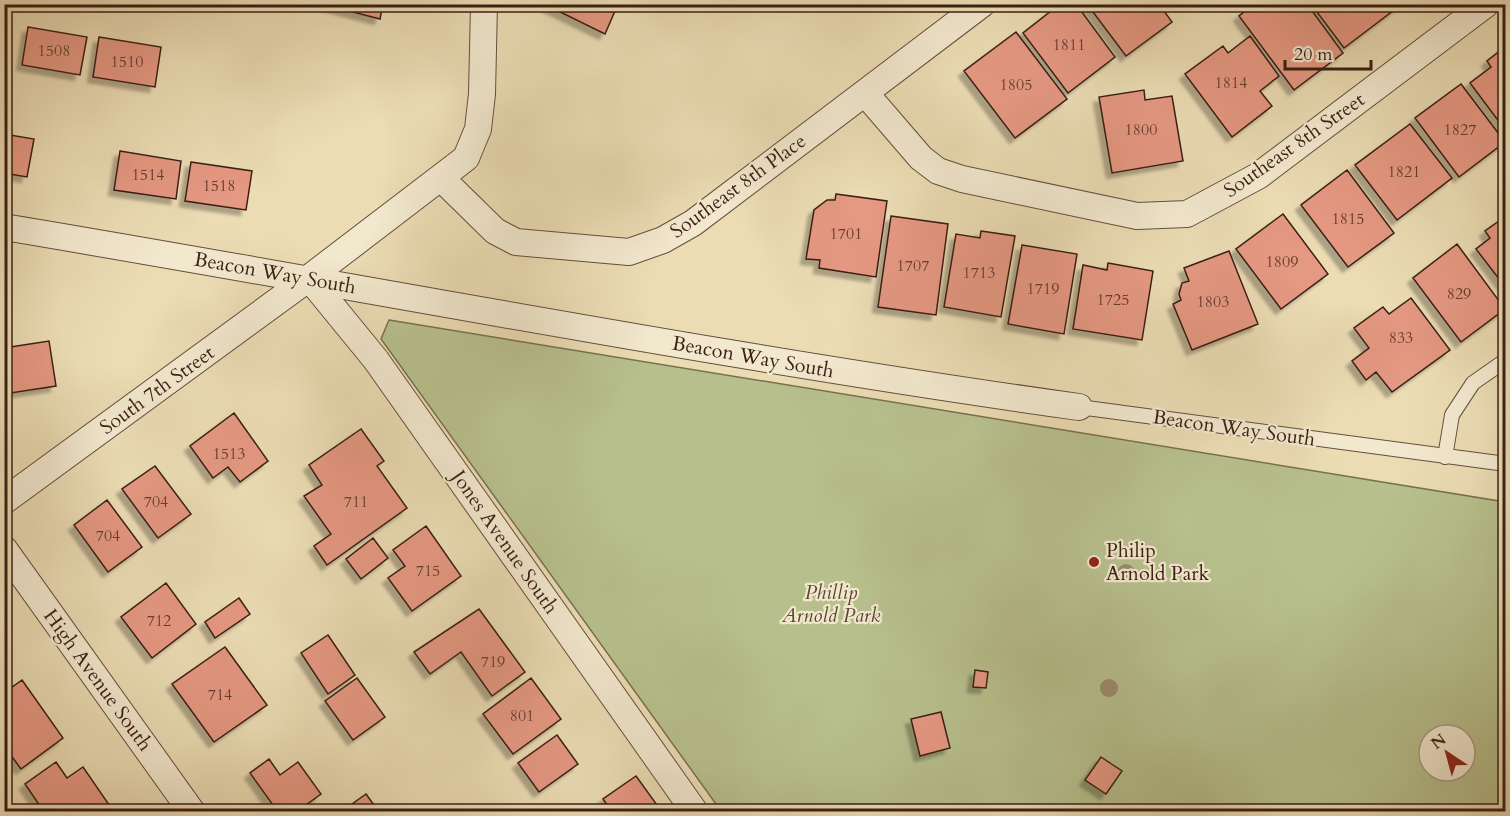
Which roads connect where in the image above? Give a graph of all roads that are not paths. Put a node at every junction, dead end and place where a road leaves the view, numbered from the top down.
1 (484, 4) edge
2 (982, 4) edge
3 (1486, 4) edge
4 (865, 93) junction
5 (441, 178) junction
6 (4, 227) edge
7 (309, 278) junction
8 (1506, 360) edge
9 (1079, 407) joint
10 (1445, 457) junction
11 (1506, 464) edge
12 (4, 501) edge
13 (4, 549) edge
14 (192, 812) edge
15 (695, 812) edge

1 - 5 street, South 7th Street
2 - 4 street, Southeast 8th Place
3 - 4 street, Southeast 8th Street
4 - 5 street, Southeast 8th Place
5 - 7 street, South 7th Street
6 - 7 street, Beacon Way South
7 - 9 street, Beacon Way South
7 - 12 street, South 7th Street
7 - 15 street, Jones Avenue South
8 - 10 lane
9 - 10 lane, Beacon Way South
10 - 11 lane, Beacon Way South
13 - 14 street, High Avenue South

